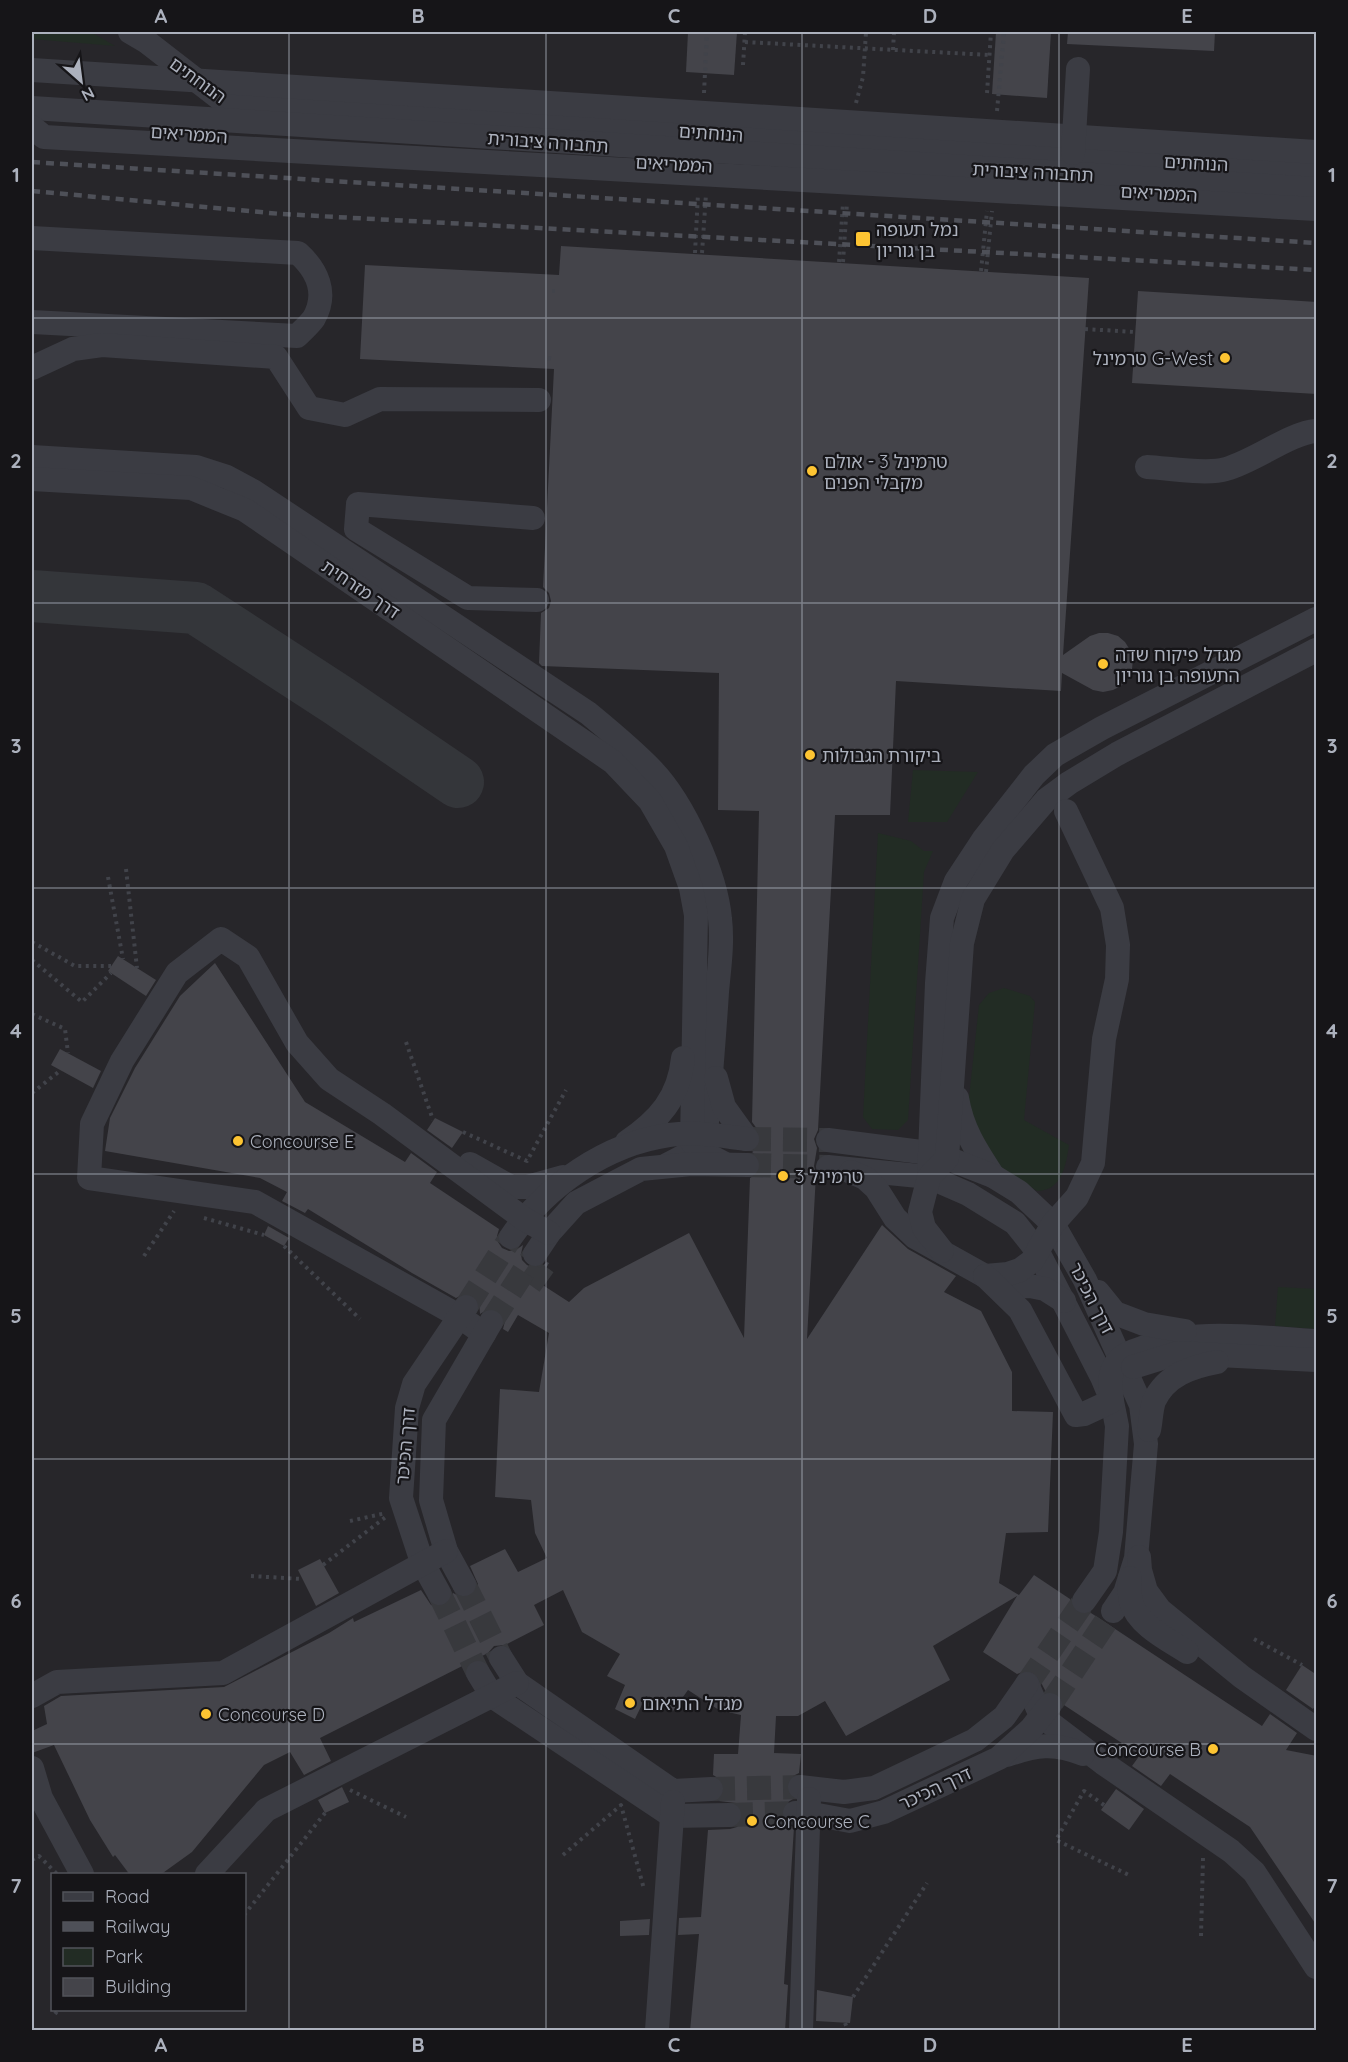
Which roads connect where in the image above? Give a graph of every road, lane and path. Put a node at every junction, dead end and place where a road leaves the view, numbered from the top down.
1 (130, 32) edge
2 (745, 32) edge
3 (866, 32) edge
4 (894, 32) edge
5 (991, 32) edge
6 (745, 42) junction
7 (865, 48) junction
8 (893, 50) junction
9 (990, 55) junction
10 (743, 65) dead end
11 (1078, 69) dead end
12 (32, 70) edge
13 (863, 77) dead end
14 (987, 93) dead end
15 (227, 104) junction
16 (32, 108) edge
17 (35, 129) edge
18 (1317, 147) edge
19 (1317, 152) edge
20 (1073, 156) junction
21 (707, 166) junction
22 (1257, 167) junction
23 (1317, 171) edge
24 (994, 183) junction
25 (1317, 189) edge
26 (843, 194) dead end
27 (1317, 202) edge
28 (1317, 209) edge
29 (32, 238) edge
30 (702, 253) dead end
31 (839, 262) dead end
32 (986, 272) dead end
33 (552, 291) dead end
34 (558, 291) dead end
35 (32, 322) edge
36 (1085, 329) dead end
37 (1135, 332) dead end
38 (548, 358) dead end
39 (555, 359) dead end
40 (32, 368) edge
41 (539, 400) dead end
42 (1317, 431) edge
43 (32, 457) edge
44 (1147, 467) dead end
45 (32, 479) edge
46 (533, 518) dead end
47 (468, 598) junction
48 (537, 600) dead end
49 (1317, 619) edge
50 (458, 641) junction
51 (1317, 650) edge
52 (1066, 811) dead end
53 (126, 869) dead end
54 (108, 877) dead end
55 (696, 915) junction
56 (32, 942) edge
57 (123, 959) dead end
58 (32, 960) edge
59 (111, 966) dead end
60 (137, 968) dead end
61 (111, 973) dead end
62 (937, 983) junction
63 (32, 1014) edge
64 (715, 1022) junction
65 (406, 1042) dead end
66 (68, 1053) dead end
67 (953, 1060) junction
68 (61, 1070) dead end
69 (566, 1090) dead end
70 (32, 1093) edge
71 (750, 1112) dead end
72 (382, 1114) junction
73 (434, 1120) dead end
74 (463, 1132) dead end
75 (698, 1138) junction
76 (828, 1140) tunnel mouth
77 (884, 1147) junction
78 (614, 1150) junction
79 (938, 1156) junction
80 (665, 1166) junction
81 (584, 1168) junction
82 (993, 1176) junction
83 (929, 1177) junction
84 (175, 1210) dead end
85 (197, 1216) dead end
86 (1016, 1223) junction
87 (1053, 1224) junction
88 (518, 1228) junction
89 (549, 1233) junction
90 (264, 1234) dead end
91 (284, 1246) dead end
92 (942, 1251) junction
93 (1038, 1252) junction
94 (535, 1254) tunnel mouth
95 (144, 1256) dead end
96 (985, 1276) junction
97 (1085, 1280) junction
98 (1064, 1300) junction
99 (463, 1312) junction
100 (360, 1319) dead end
101 (1081, 1334) junction
102 (1214, 1335) junction
103 (1317, 1341) edge
104 (1248, 1356) junction
105 (1317, 1360) edge
106 (1120, 1364) junction
107 (1112, 1401) junction
108 (1146, 1444) junction
109 (350, 1521) dead end
110 (1138, 1533) junction
111 (446, 1551) junction
112 (422, 1562) junction
113 (324, 1565) dead end
114 (251, 1576) dead end
115 (1131, 1576) junction
116 (302, 1579) dead end
117 (464, 1584) tunnel mouth
118 (439, 1593) tunnel mouth
119 (1084, 1601) tunnel mouth
120 (1113, 1611) tunnel mouth
121 (1254, 1639) dead end
122 (501, 1658) tunnel mouth
123 (1302, 1665) dead end
124 (478, 1673) tunnel mouth
125 (1242, 1677) junction
126 (517, 1683) junction
127 (32, 1696) edge
128 (492, 1696) junction
129 (1046, 1709) junction
130 (1317, 1729) edge
131 (999, 1758) junction
132 (1103, 1763) junction
133 (32, 1768) edge
134 (342, 1786) dead end
135 (711, 1789) tunnel mouth
136 (673, 1791) junction
137 (1104, 1805) dead end
138 (325, 1813) dead end
139 (801, 1813) junction
140 (729, 1815) tunnel mouth
141 (672, 1816) junction
142 (406, 1817) dead end
143 (1197, 1851) dead end
144 (563, 1855) dead end
145 (32, 1860) edge
146 (55, 1873) edge
147 (81, 1873) edge
148 (209, 1873) edge
149 (1131, 1876) dead end
150 (927, 1883) dead end
151 (646, 1896) dead end
152 (246, 1912) edge
153 (1201, 1936) dead end
154 (1317, 1967) edge
155 (853, 1997) dead end
156 (57, 2011) edge
157 (55, 2014) dead end
158 (845, 2023) dead end
159 (657, 2031) edge
160 (801, 2031) edge
161 (848, 2031) edge

1 - 15 street, הנוחתים
2 - 6 path
3 - 7 path
4 - 8 path
5 - 9 path
6 - 7 path
6 - 10 path
7 - 8 path
7 - 13 path
8 - 9 path
9 - 14 path
11 - 20 street
12 - 19 street
15 - 17 street
15 - 20 street, הנוחתים
16 - 25 street, תחבורה ציבורית
17 - 21 street, הממריאים
17 - 28 street
18 - 22 street
20 - 22 street, הנוחתים
21 - 24 street, הממריאים
21 - 30 path
22 - 23 street, הנוחתים
24 - 27 street, הממריאים
24 - 32 path
26 - 31 path
29 - 35 street
33 - 34 path
36 - 37 path
38 - 39 path
40 - 41 street
42 - 44 street
43 - 50 street
45 - 50 street, דרך מזרחית
46 - 47 street
47 - 48 street
47 - 50 street
49 - 62 street
50 - 55 street, דרך מזרחית
50 - 64 street
51 - 67 street
52 - 87 street
53 - 60 path
54 - 57 path
55 - 75 street
55 - 78 street
56 - 59 path
58 - 61 path
62 - 77 street
62 - 79 street
63 - 66 path
64 - 71 street
64 - 75 street
64 - 75 street
65 - 73 path
67 - 79 street
67 - 82 street
68 - 70 path
69 - 74 path
72 - 81 street
72 - 88 street
72 - 99 street
75 - 78 street
75 - 80 street
75 - 80 street
76 - 77 street, דרך הכיכר
77 - 79 street, דרך הכיכר
78 - 81 street
79 - 82 street, דרך הכיכר
79 - 83 street
80 - 89 street
81 - 88 street
82 - 87 street, דרך הכיכר
83 - 86 street, דרך הכיכר
83 - 92 street
83 - 92 street, דרך הכיכר
84 - 95 path
85 - 90 path
86 - 87 street
86 - 93 street, דרך הכיכר
87 - 93 street
87 - 97 street, דרך הכיכר
88 - 89 street
89 - 94 street
91 - 100 path
92 - 96 street
93 - 96 street
93 - 98 street, דרך הכיכר
96 - 98 street
96 - 107 street
97 - 102 street
97 - 106 street, דרך הכיכר
98 - 101 street, דרך הכיכר
99 - 111 street, דרך הכיכר
99 - 112 street, דרך הכיכר
101 - 106 street
101 - 107 street, דרך הכיכר
102 - 103 street
102 - 106 street
104 - 105 street
104 - 106 street
104 - 108 street
106 - 107 street
106 - 108 street, דרך הכיכר
107 - 119 street, דרך הכיכר
108 - 110 street, דרך הכיכר
109 - 113 path
110 - 115 street, דרך הכיכר
110 - 125 street
111 - 112 street
111 - 117 street, דרך הכיכר
112 - 118 street, דרך הכיכר
112 - 127 street
114 - 116 path
115 - 120 street, דרך הכיכר
115 - 125 street
121 - 123 path
122 - 126 street
124 - 128 street
125 - 130 street
126 - 128 street
126 - 136 street
128 - 141 street
128 - 148 street
129 - 131 street, דרך הכיכר
129 - 132 street
129 - 139 street, דרך הכיכר
131 - 132 street
131 - 139 street, דרך הכיכר
132 - 154 street
133 - 147 street
134 - 142 path
135 - 136 street
136 - 141 street
137 - 149 path
138 - 152 path
139 - 160 street
140 - 141 street
141 - 159 street
143 - 153 path
144 - 151 path
145 - 146 path
150 - 155 path
156 - 157 path
158 - 161 path

